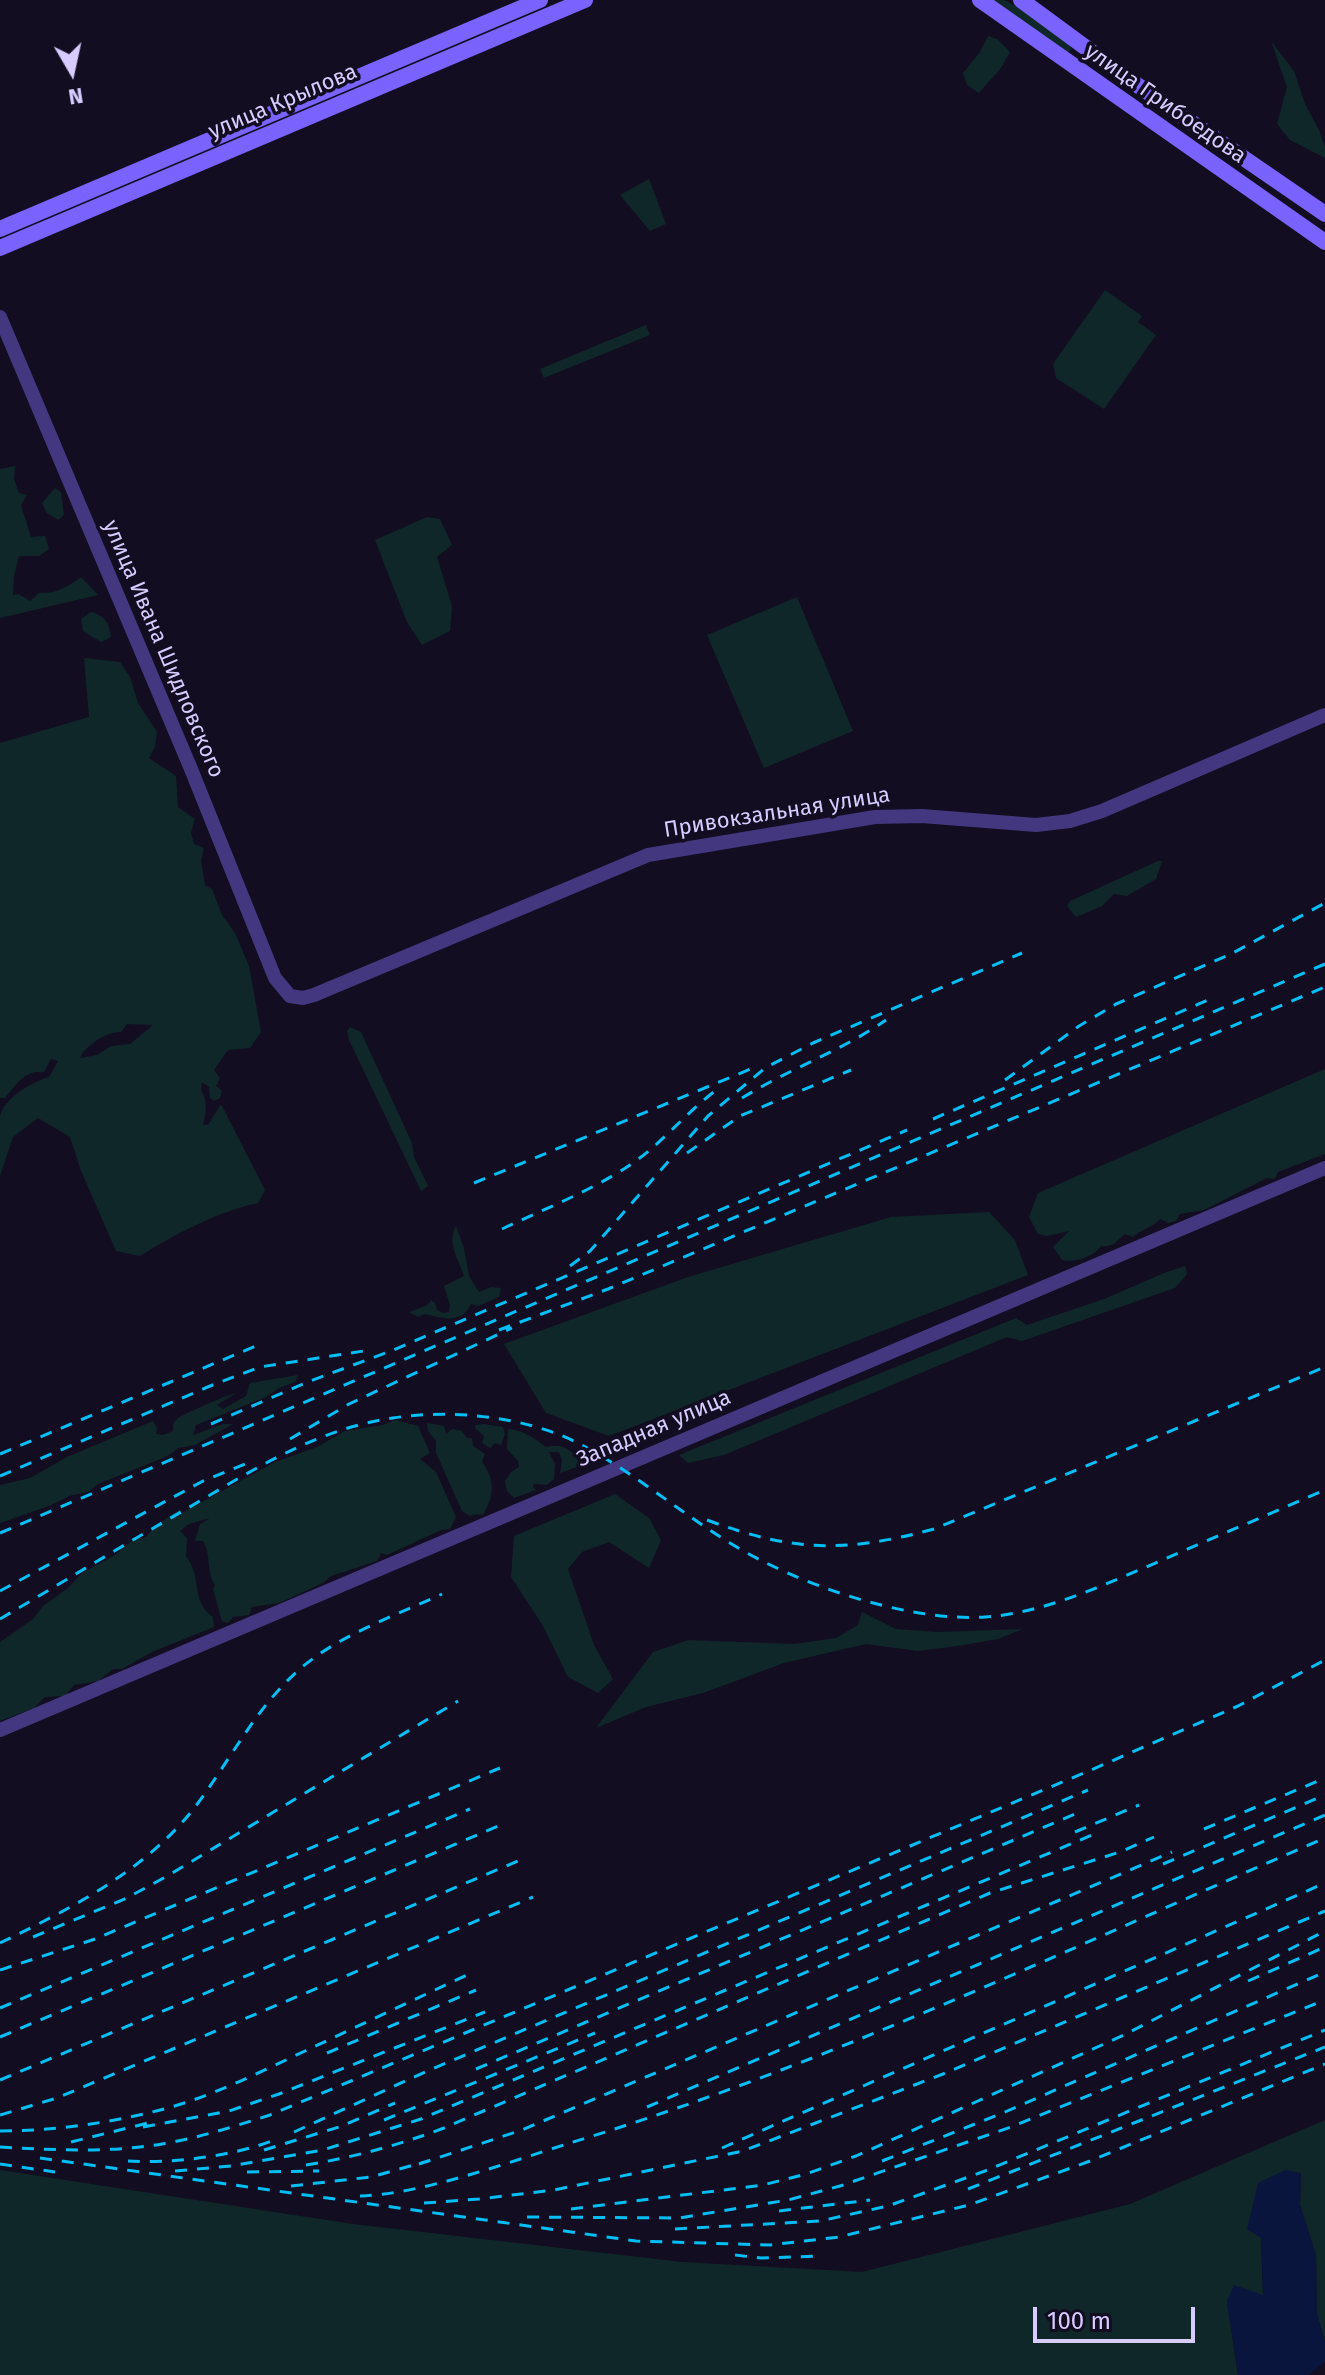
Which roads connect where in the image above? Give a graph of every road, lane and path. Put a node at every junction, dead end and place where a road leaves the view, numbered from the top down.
1 (540, 0) edge
2 (585, 0) edge
3 (980, 0) edge
4 (1021, 0) edge
5 (1325, 214) edge
6 (0, 229) edge
7 (1325, 242) edge
8 (0, 248) edge
9 (0, 317) edge
10 (1325, 715) edge
11 (290, 996) joint
12 (1325, 1168) edge
13 (0, 1730) edge

1 - 6 main road, улица Крылова
2 - 8 main road, улица Крылова
3 - 7 main road, улица Грибоедова
4 - 5 main road, улица Грибоедова
9 - 11 street, улица Ивана Шидловского
10 - 11 street, Привокзальная улица
12 - 13 street, Западная улица

